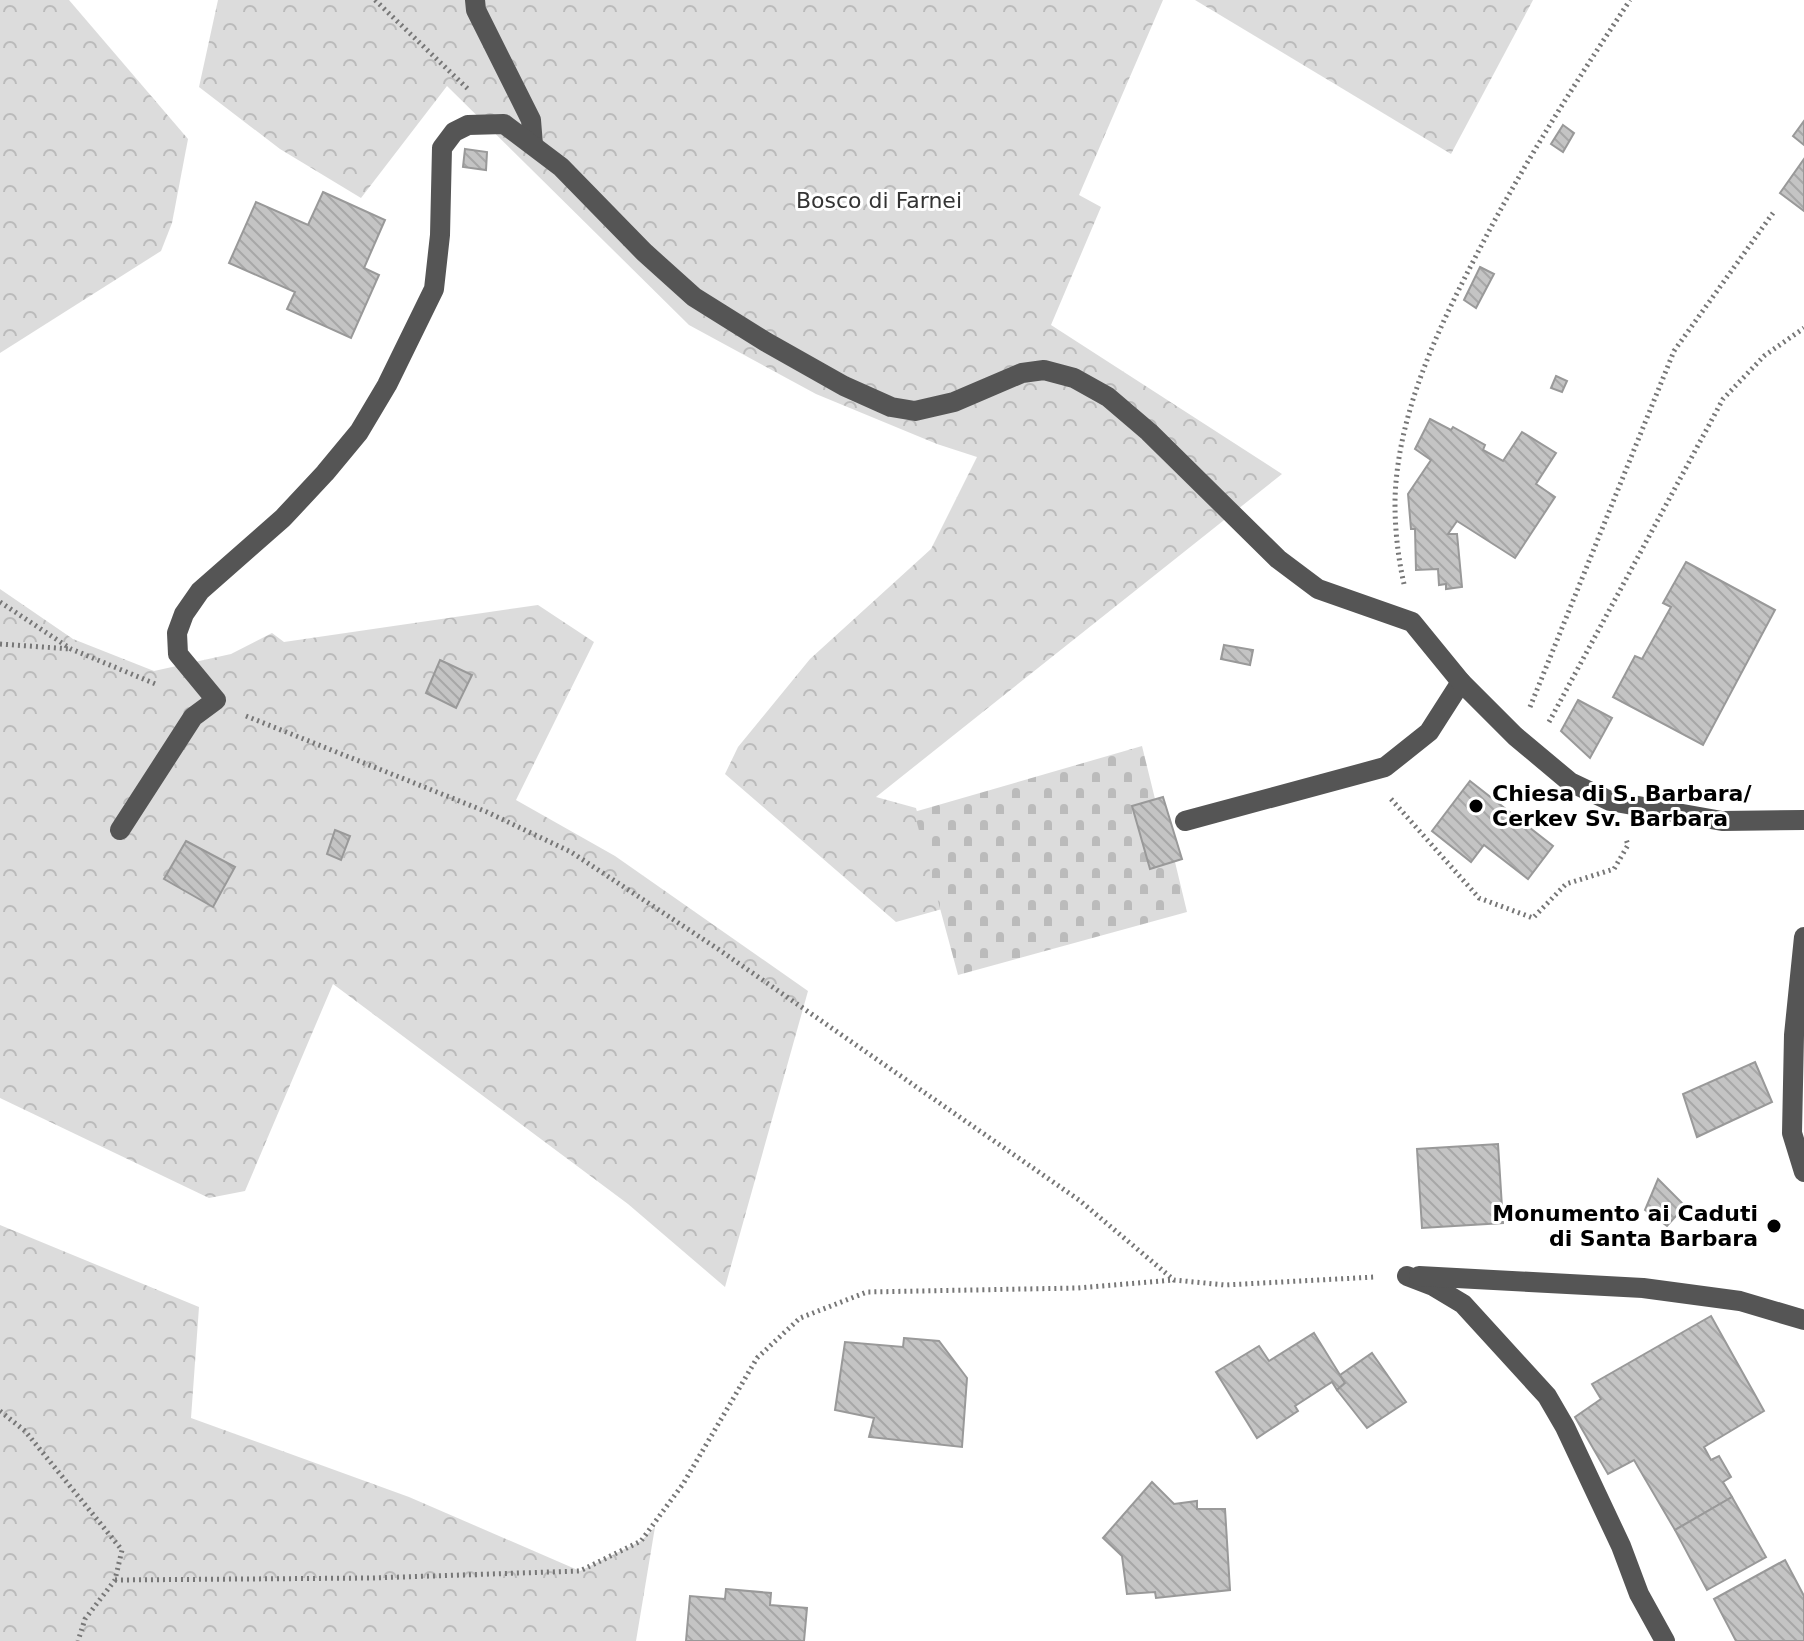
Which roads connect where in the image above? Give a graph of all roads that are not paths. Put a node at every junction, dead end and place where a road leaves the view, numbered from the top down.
1 (475, 0) edge
2 (533, 145) junction
3 (1461, 682) junction
4 (1804, 820) edge
5 (1185, 821) dead end
6 (120, 830) dead end
7 (1804, 937) edge
8 (1804, 1172) edge
9 (1804, 1320) edge
10 (1665, 1641) edge

1 - 2 street
2 - 3 street
2 - 6 street
3 - 4 street
3 - 5 street
7 - 8 street
9 - 10 street

